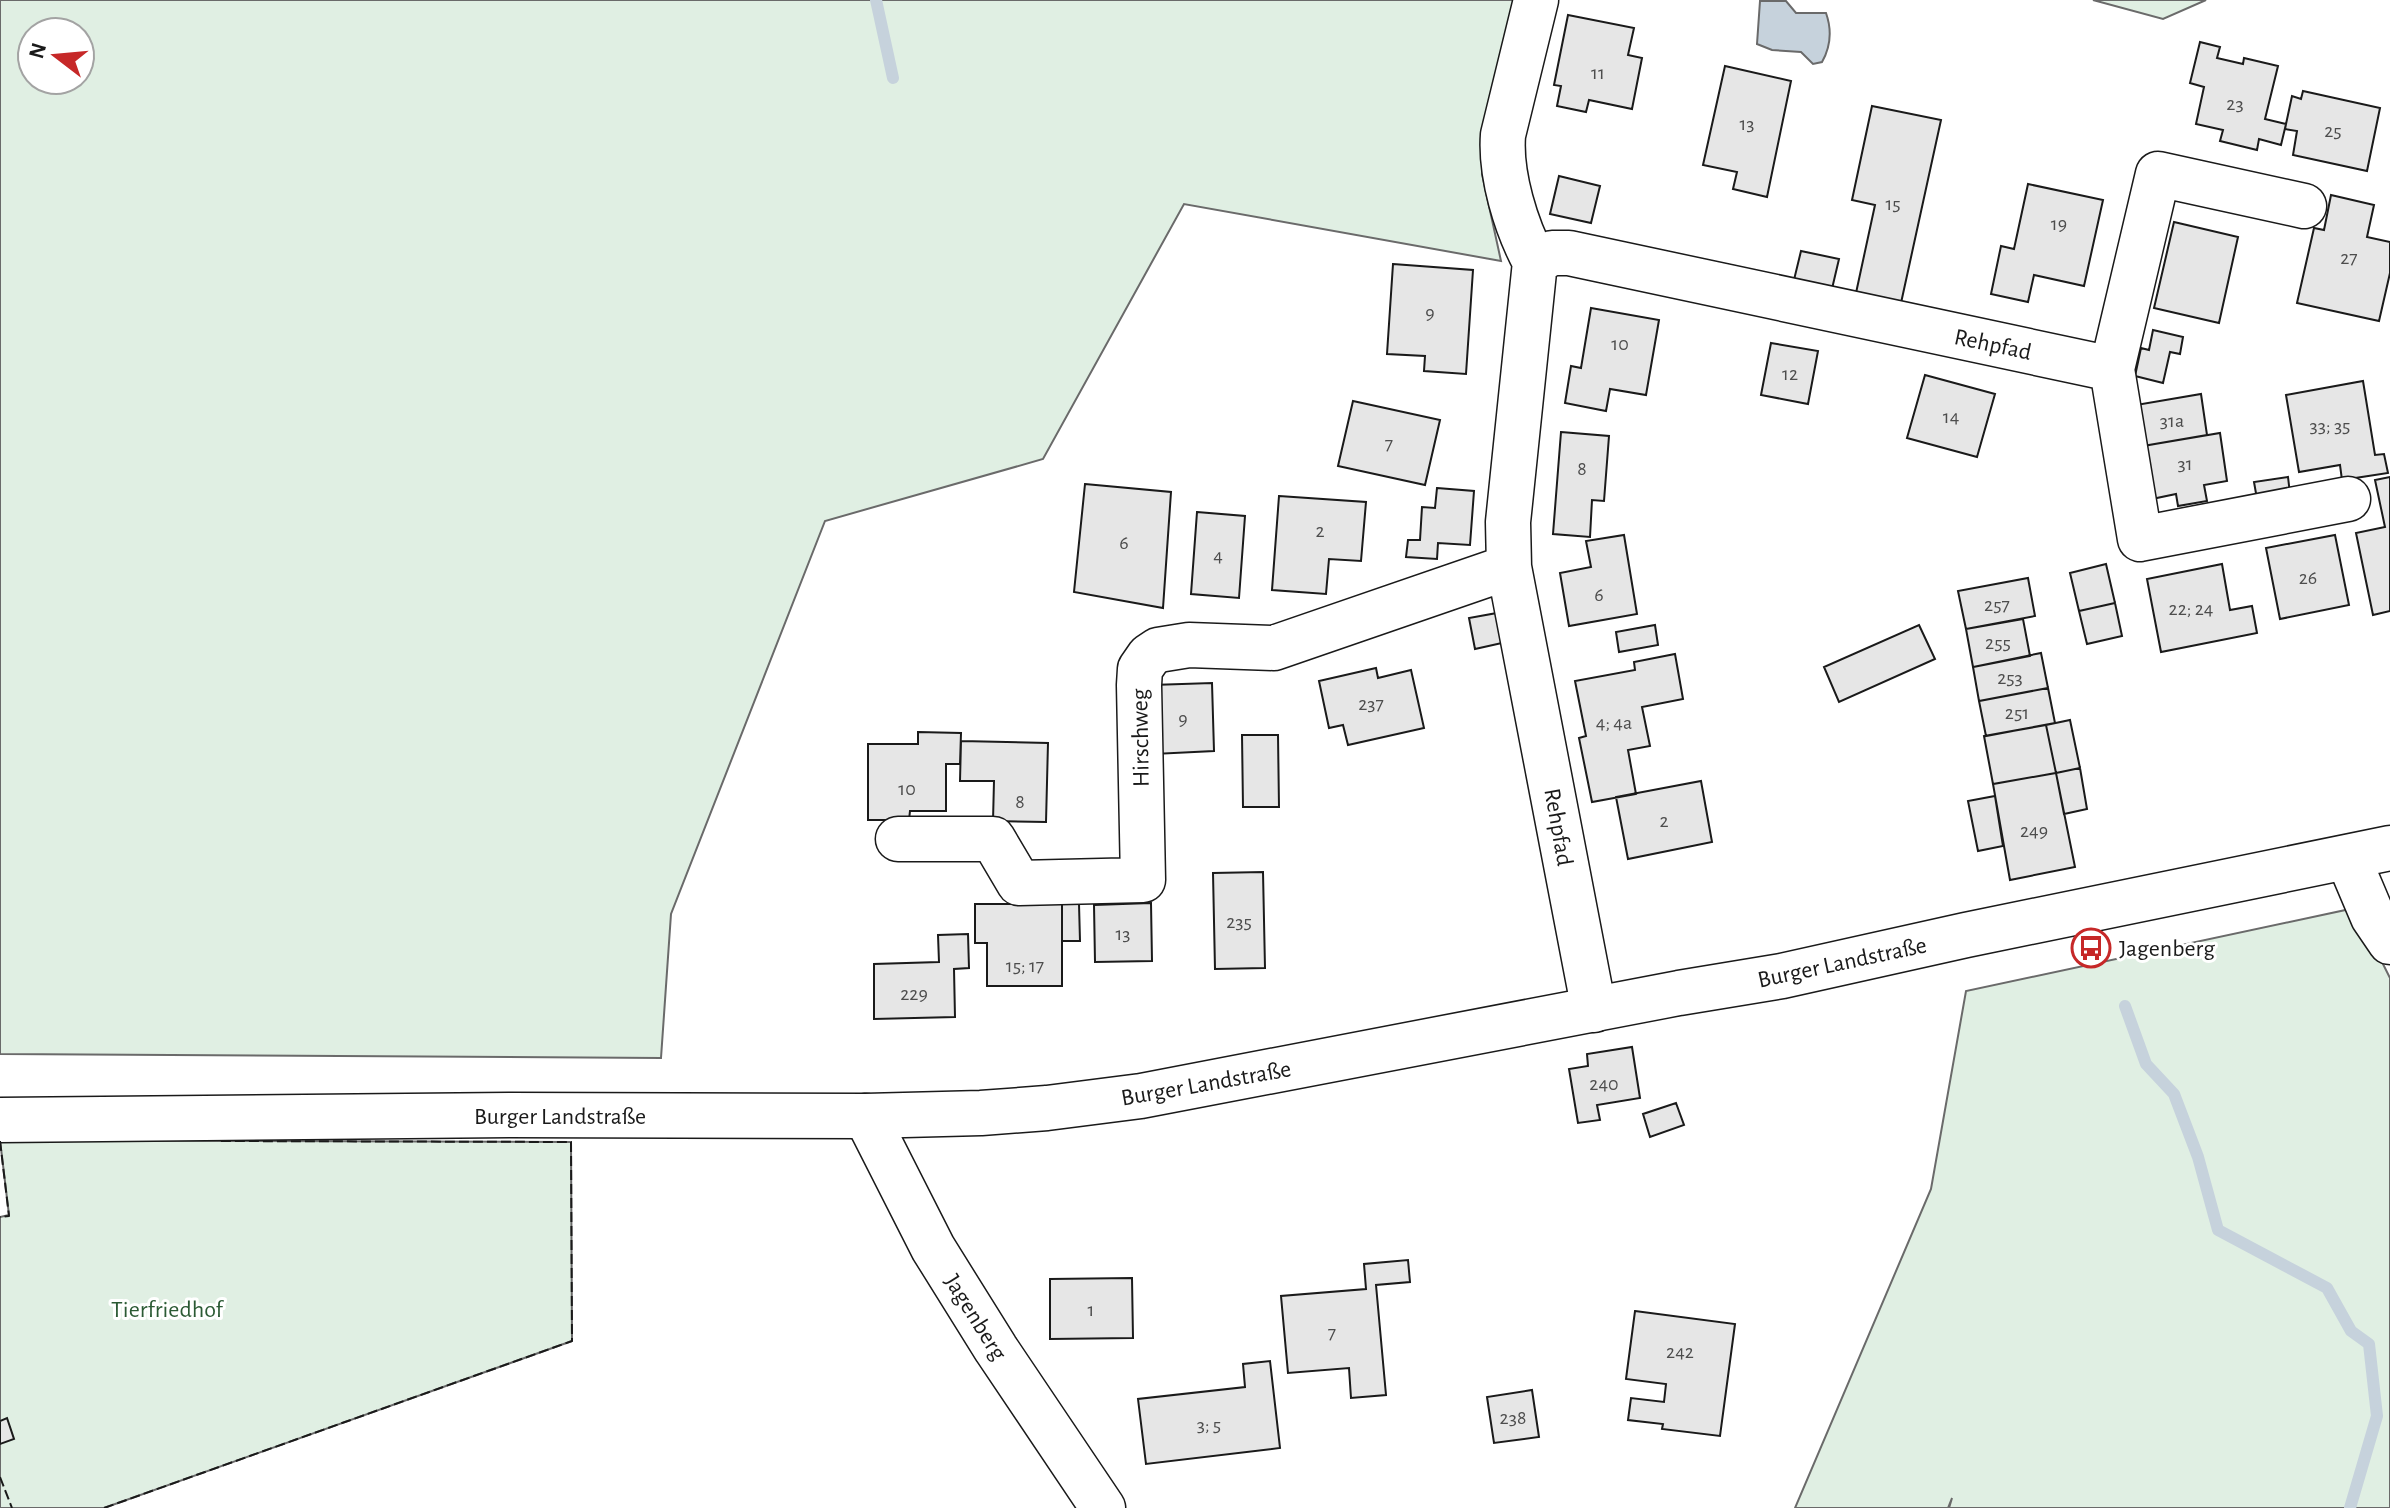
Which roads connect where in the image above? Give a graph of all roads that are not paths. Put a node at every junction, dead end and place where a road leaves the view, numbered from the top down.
1 (1536, 0) edge
2 (2304, 206) dead end
3 (1535, 262) junction
4 (2112, 369) junction
5 (2348, 499) dead end
6 (1509, 567) junction
7 (898, 839) dead end
8 (2390, 848) edge
9 (2348, 858) junction
10 (2390, 942) edge
11 (1594, 1010) junction
12 (866, 1116) junction
13 (0, 1120) edge
14 (1103, 1508) edge

1 - 3 street, Rehpfad
2 - 4 street
3 - 4 street, Rehpfad
3 - 6 street, Rehpfad
4 - 5 street
6 - 7 street, Hirschweg
6 - 11 street, Rehpfad
8 - 9 street, Burger Landstraße
9 - 10 street
9 - 11 street, Burger Landstraße
11 - 12 street, Burger Landstraße
12 - 13 street, Burger Landstraße
12 - 14 street, Jagenberg

